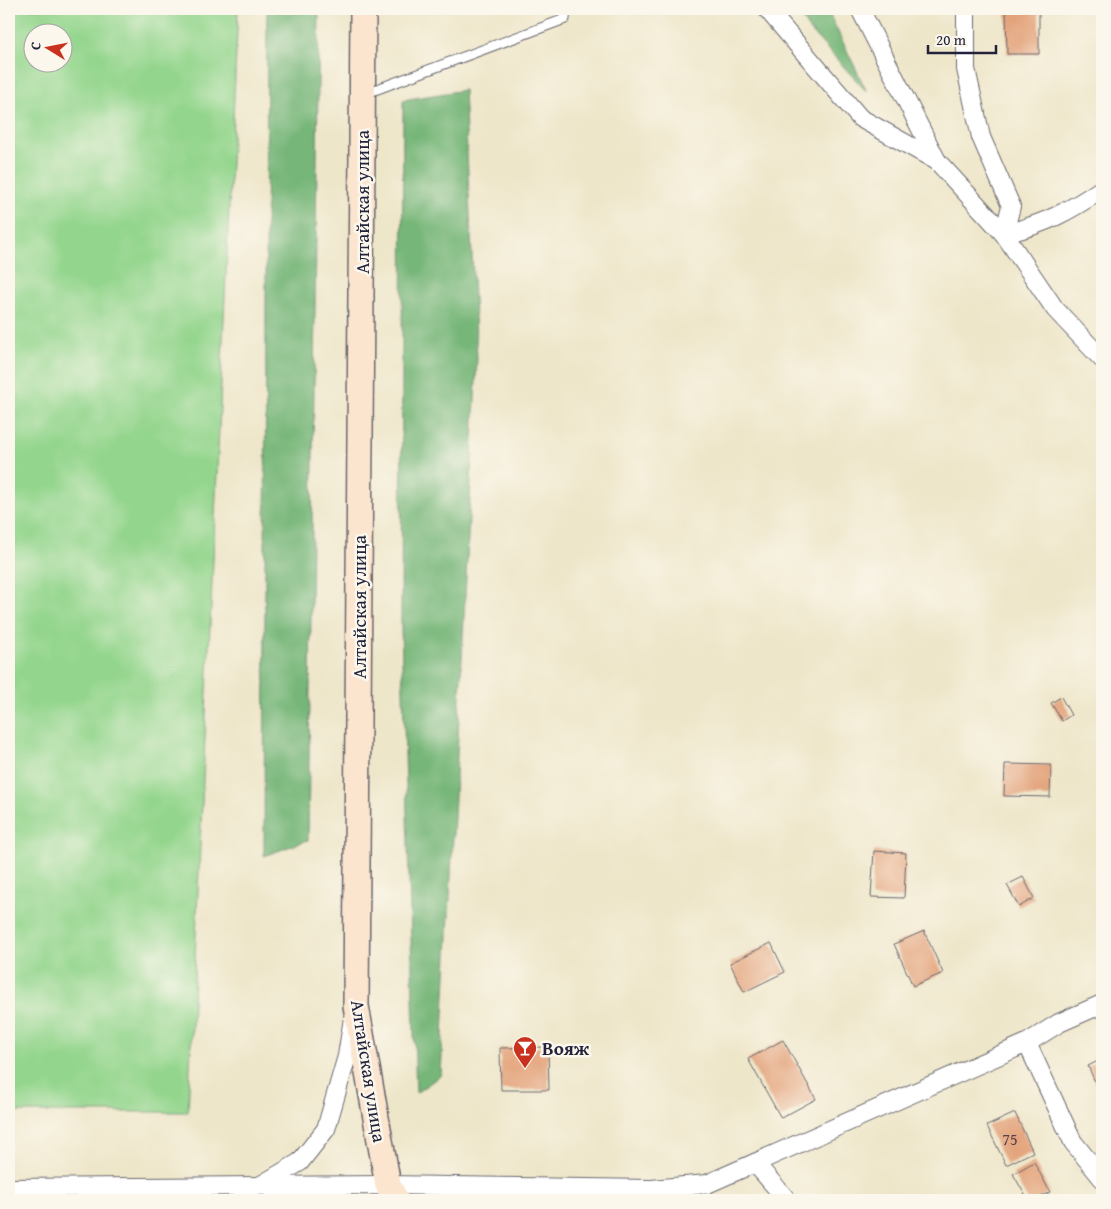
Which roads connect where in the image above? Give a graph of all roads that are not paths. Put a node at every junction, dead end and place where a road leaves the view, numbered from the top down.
1 (364, 9) edge
2 (566, 9) edge
3 (767, 9) edge
4 (860, 9) edge
5 (966, 9) edge
6 (363, 94) junction
7 (937, 160) junction
8 (1102, 188) edge
9 (1004, 234) junction
10 (1102, 359) edge
11 (1102, 1004) edge
12 (356, 1006) junction
13 (1027, 1043) junction
14 (755, 1163) junction
15 (1102, 1178) edge
16 (261, 1186) junction
17 (9, 1188) edge
18 (566, 1188) junction
19 (392, 1193) edge
20 (298, 1200) edge
21 (553, 1200) edge
22 (787, 1200) edge

1 - 6 main road, Алтайская улица
2 - 6 lane
3 - 7 street
4 - 7 street
5 - 9 street
6 - 12 main road, Алтайская улица
7 - 9 street
8 - 9 street
9 - 10 street
11 - 13 street
12 - 16 street
12 - 19 main road, Алтайская улица
13 - 14 street
13 - 15 street
14 - 18 street
14 - 22 street
16 - 17 street
16 - 19 street
16 - 20 street
18 - 19 street
18 - 21 street

